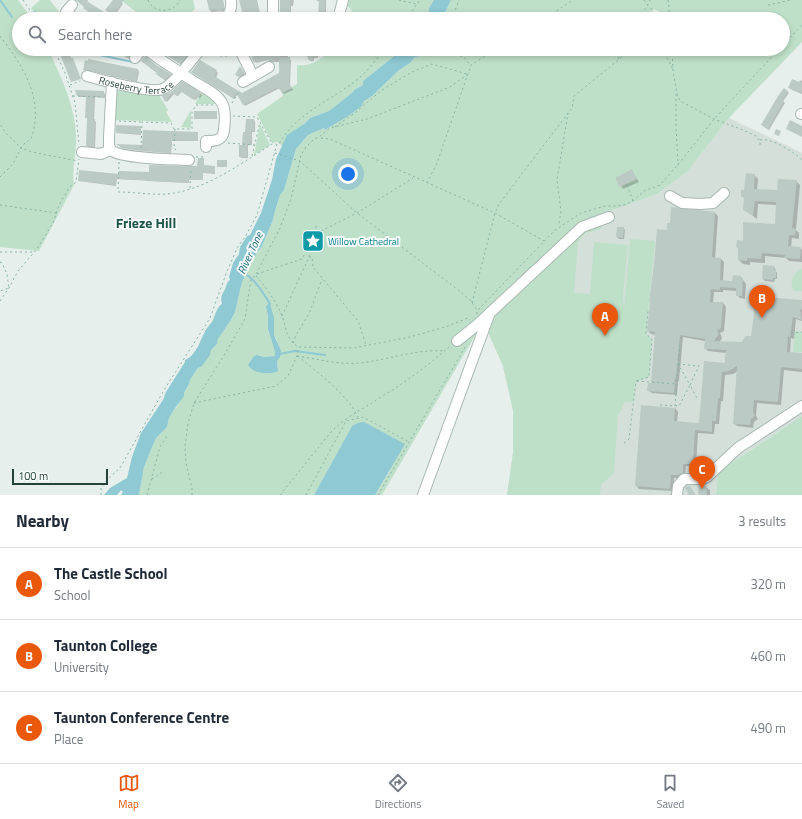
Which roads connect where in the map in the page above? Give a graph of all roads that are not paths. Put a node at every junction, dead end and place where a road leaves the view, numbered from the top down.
1 (231, 0) edge
2 (273, 0) edge
3 (343, 0) edge
4 (72, 5) dead end
5 (66, 12) edge
6 (231, 12) edge
7 (273, 12) edge
8 (343, 12) edge
9 (156, 56) edge
10 (195, 56) edge
11 (243, 56) edge
12 (269, 67) dead end
13 (180, 72) junction
14 (88, 76) road end
15 (253, 76) junction
16 (112, 82) junction
17 (243, 82) road end
18 (206, 141) dead end
19 (114, 152) junction
20 (80, 153) road end
21 (189, 160) dead end
22 (724, 193) dead end
23 (670, 196) dead end
24 (609, 217) dead end
25 (491, 312) junction
26 (457, 340) road end
27 (802, 406) edge
28 (423, 495) edge
29 (677, 495) edge

1 - 6 street
2 - 7 street
3 - 8 street
4 - 5 street
9 - 13 street
10 - 13 street
11 - 15 street
12 - 15 street
13 - 16 street, Roseberry Terrace
13 - 18 street
14 - 16 street, Roseberry Terrace
15 - 17 street
16 - 19 street
19 - 20 street
19 - 21 street
22 - 23 street
24 - 25 street
25 - 26 street
25 - 28 street
27 - 29 street

